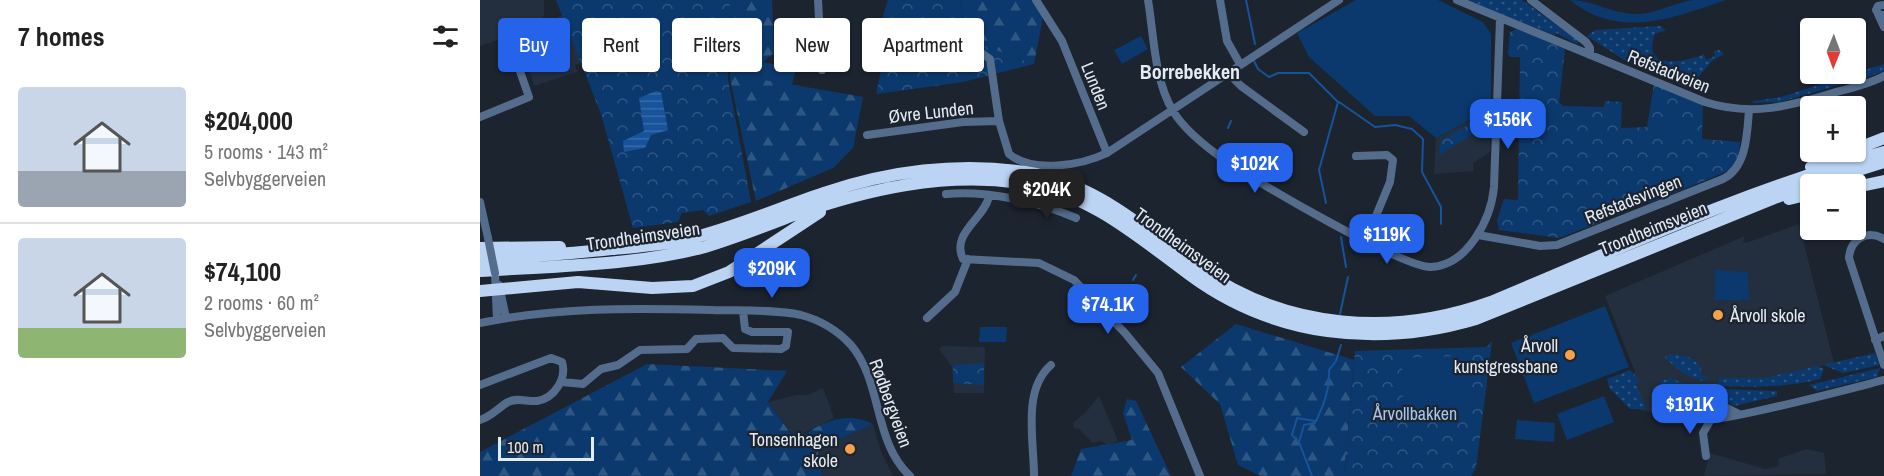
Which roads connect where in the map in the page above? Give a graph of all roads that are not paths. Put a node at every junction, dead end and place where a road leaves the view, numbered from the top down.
1 (818, 0) edge
2 (1036, 0) edge
3 (1149, 0) edge
4 (1220, 0) edge
5 (1339, 0) edge
6 (1457, 0) edge
7 (1531, 0) edge
8 (1884, 5) edge
9 (1881, 15) edge
10 (819, 18) edge
11 (1500, 19) junction
12 (1884, 27) edge
13 (984, 55) edge
14 (1590, 55) junction
15 (1240, 64) junction
16 (520, 72) edge
17 (1229, 74) junction
18 (1882, 78) edge
19 (1749, 110) junction
20 (1173, 111) junction
21 (480, 117) edge
22 (999, 121) junction
23 (1304, 132) dead end
24 (867, 135) dead end
25 (1884, 138) edge
26 (1866, 145) edge
27 (1884, 152) edge
28 (1107, 153) junction
29 (1356, 156) dead end
30 (1824, 162) edge
31 (1884, 162) edge
32 (1884, 181) edge
33 (1866, 184) edge
34 (946, 194) dead end
35 (1800, 196) edge
36 (988, 197) junction
37 (838, 201) junction
38 (480, 202) edge
39 (1736, 208) junction
40 (1076, 218) dead end
41 (1478, 235) junction
42 (1884, 239) edge
43 (1366, 240) junction
44 (484, 243) edge
45 (610, 249) junction
46 (480, 260) edge
47 (968, 260) junction
48 (480, 271) edge
49 (496, 283) junction
50 (480, 291) edge
51 (743, 311) junction
52 (506, 318) junction
53 (927, 318) dead end
54 (496, 320) junction
55 (480, 323) edge
56 (1884, 336) edge
57 (1875, 340) junction
58 (1052, 365) dead end
59 (1884, 365) edge
60 (1884, 380) edge
61 (562, 382) junction
62 (480, 385) edge
63 (1739, 414) junction
64 (480, 420) edge
65 (1710, 421) junction
66 (1706, 456) dead end
67 (910, 476) edge
68 (1034, 476) edge
69 (1200, 476) edge

1 - 10 street
2 - 28 street, Lunden
3 - 20 street
4 - 15 street
5 - 15 street
6 - 11 street, Refstadveien
7 - 14 street
8 - 9 street
9 - 12 street
11 - 14 street, Refstadveien
11 - 41 street
13 - 22 street, Øvre Lunden
14 - 19 street, Refstadveien
15 - 17 street
16 - 21 street
17 - 20 street
17 - 23 street
18 - 19 street, Refstadveien
19 - 41 street, Refstadsvingen
20 - 28 street
20 - 43 street
22 - 24 street, Øvre Lunden
22 - 28 street, Øvre Lunden
25 - 26 highway
27 - 39 highway, Trondheimsveien
29 - 43 street
30 - 39 highway
31 - 39 highway, Trondheimsveien
32 - 33 highway
34 - 36 street
35 - 39 highway
36 - 40 street
36 - 47 street
37 - 39 highway, Trondheimsveien
37 - 48 highway, Trondheimsveien
37 - 49 highway
38 - 44 street
39 - 45 highway, Trondheimsveien
41 - 43 street
42 - 57 street
44 - 45 highway
44 - 49 street, bridge
45 - 46 highway, Trondheimsveien
47 - 53 street
47 - 69 street
49 - 50 highway
49 - 52 street
49 - 54 street
51 - 52 street, Rødbergveien
51 - 61 street
51 - 67 street, Rødbergveien
52 - 54 street, Rødbergveien
54 - 55 street, Rødbergveien
56 - 57 street
57 - 59 street
58 - 68 street
60 - 63 street
61 - 62 street
61 - 64 street
63 - 65 street
63 - 65 street
65 - 66 street

